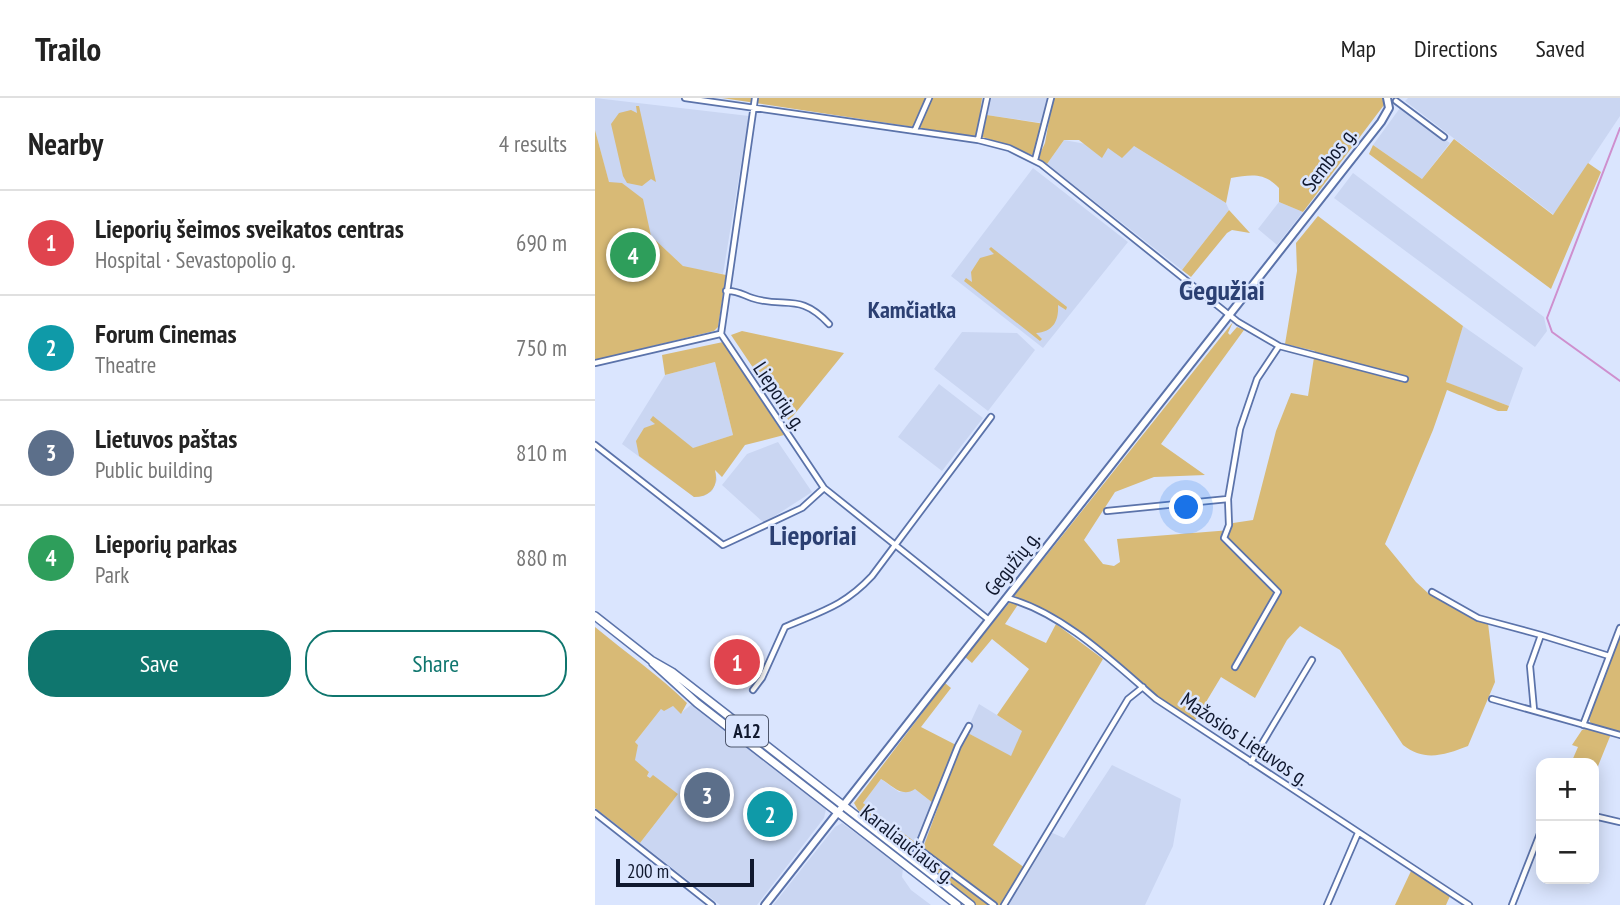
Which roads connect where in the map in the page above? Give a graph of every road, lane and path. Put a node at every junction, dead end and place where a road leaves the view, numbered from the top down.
1 (685, 98) edge
2 (755, 98) edge
3 (929, 98) edge
4 (987, 98) edge
5 (1051, 98) edge
6 (1393, 100) edge
7 (753, 108) junction
8 (915, 130) junction
9 (1444, 137) dead end
10 (978, 140) junction
11 (1035, 160) junction
12 (1286, 243) joint
13 (726, 291) junction
14 (1229, 314) junction
15 (829, 324) dead end
16 (721, 334) junction
17 (1279, 346) junction
18 (595, 363) edge
19 (1405, 379) dead end
20 (991, 417) dead end
21 (595, 445) edge
22 (824, 488) junction
23 (1228, 499) junction
24 (1107, 511) dead end
25 (893, 546) junction
26 (1432, 592) dead end
27 (1006, 598) junction
28 (595, 617) edge
29 (989, 620) junction
30 (1620, 628) edge
31 (1541, 635) junction
32 (1609, 656) junction
33 (651, 660) junction
34 (1312, 660) dead end
35 (1235, 667) dead end
36 (1143, 687) junction
37 (753, 690) dead end
38 (1492, 699) dead end
39 (1534, 710) junction
40 (1583, 725) junction
41 (969, 726) dead end
42 (1620, 735) edge
43 (1251, 762) junction
44 (842, 804) junction
45 (836, 812) junction
46 (596, 816) edge
47 (1599, 817) edge
48 (1620, 822) edge
49 (1358, 833) junction
50 (1536, 844) edge
51 (919, 849) junction
52 (913, 859) junction
53 (712, 905) edge
54 (765, 905) edge
55 (957, 905) edge
56 (971, 905) edge
57 (994, 905) edge
58 (1005, 905) edge
59 (1328, 905) edge
60 (1469, 905) edge
61 (1512, 905) edge

1 - 7 street
2 - 7 street
3 - 8 street
4 - 10 street
5 - 11 street
6 - 9 street
6 - 12 main road, Sembos g.
7 - 8 street
7 - 13 street
8 - 10 street
10 - 11 street
11 - 14 street
12 - 14 main road, Gegužių g.
13 - 15 street
13 - 16 street
14 - 17 street
14 - 27 main road, Gegužių g.
16 - 18 street
16 - 22 street, Lieporių g.
17 - 19 street
17 - 23 street
20 - 25 street
21 - 22 street
22 - 25 street, Lieporių g.
23 - 24 street
23 - 35 street
25 - 29 street, Lieporių g.
25 - 37 street
26 - 31 street
27 - 29 main road, Gegužių g.
27 - 36 street, Mažosios Lietuvos g.
28 - 33 highway, A12
29 - 44 main road, Gegužių g.
30 - 32 street
31 - 32 street
31 - 39 street
32 - 40 street
33 - 44 highway, A12
33 - 45 highway, A12
34 - 43 street
36 - 43 street, Mažosios Lietuvos g.
36 - 58 street
38 - 39 street
39 - 40 street
40 - 42 street
41 - 51 street, Karaliaučiaus g.
43 - 49 street, Mažosios Lietuvos g.
44 - 45 main road, Gegužių g.
44 - 52 highway, Karaliaučiaus g. / A12
45 - 54 main road, Gegužių g.
45 - 55 highway, Karaliaučiaus g. / A12
46 - 53 street
47 - 48 street
49 - 59 street
49 - 60 street, Mažosios Lietuvos g.
50 - 61 street
51 - 52 street, Karaliaučiaus g.
51 - 57 street
52 - 56 highway, Karaliaučiaus g. / A12

